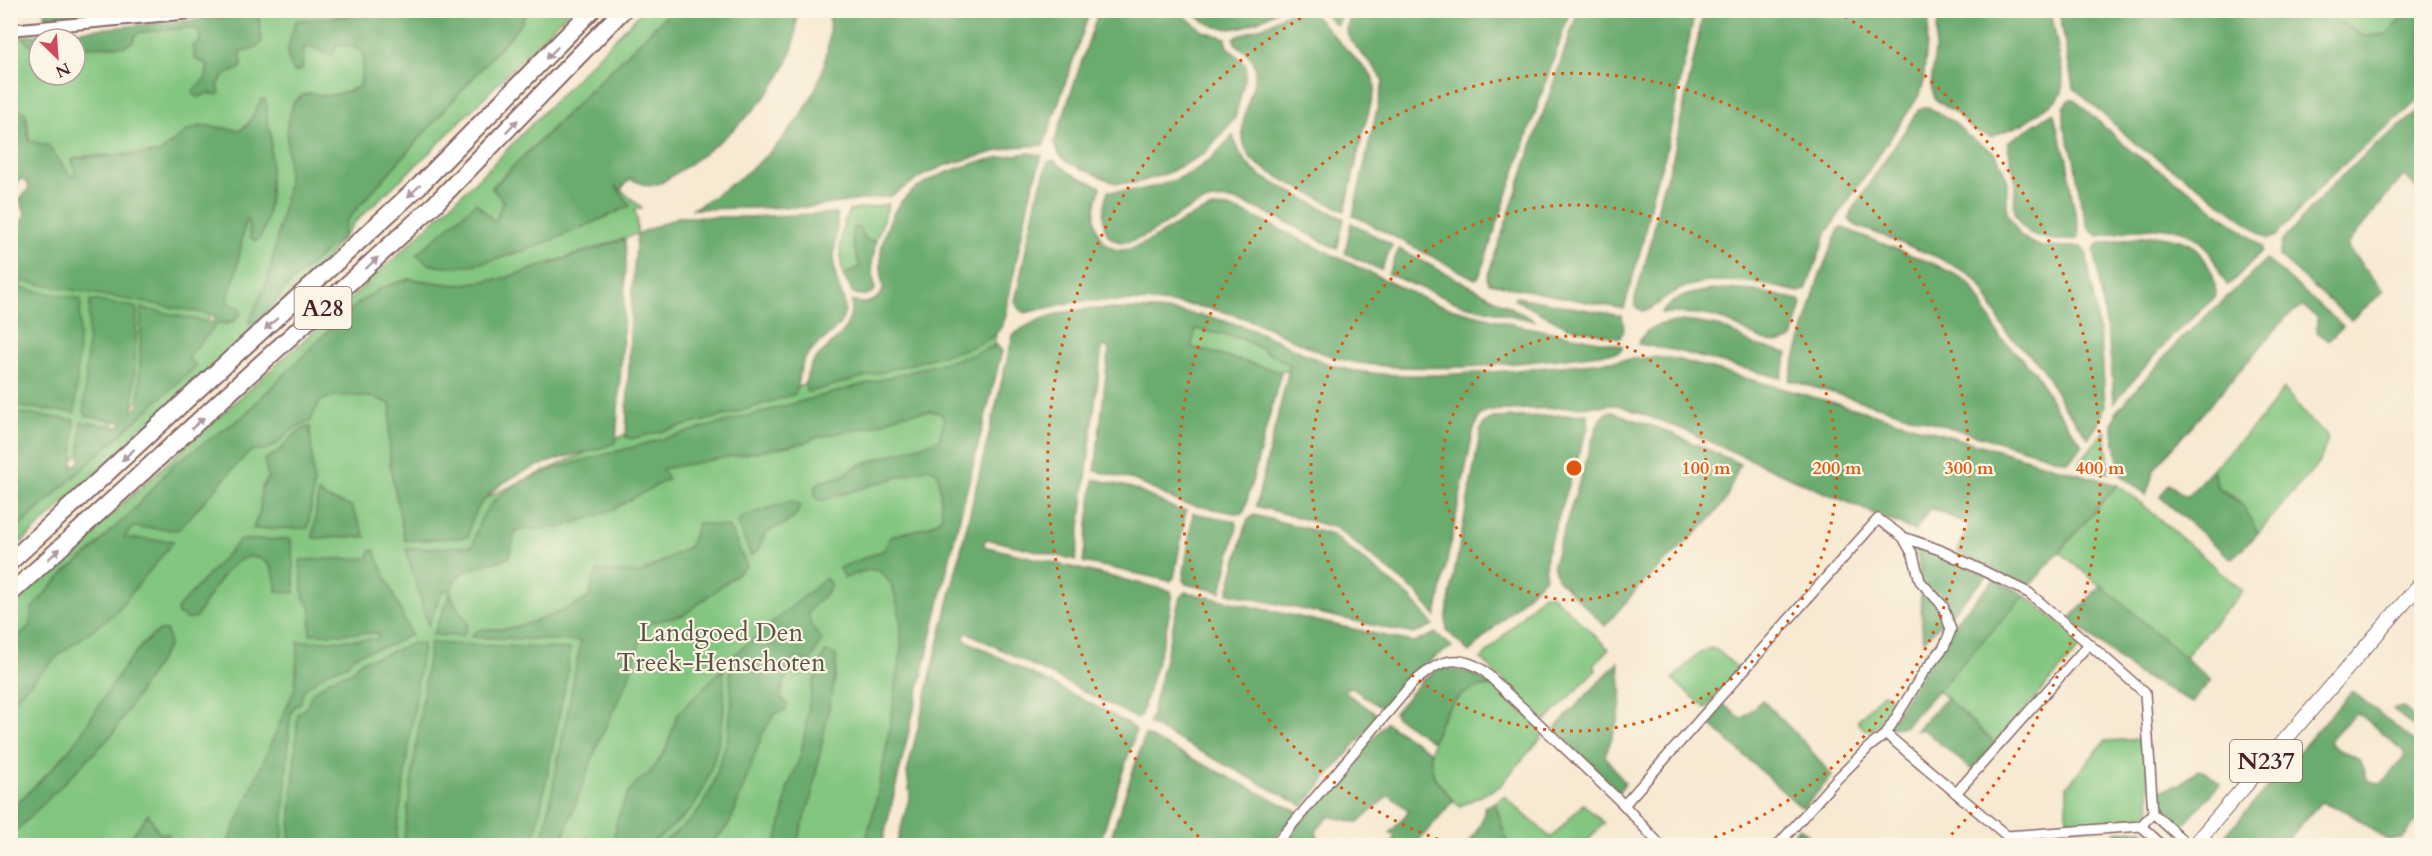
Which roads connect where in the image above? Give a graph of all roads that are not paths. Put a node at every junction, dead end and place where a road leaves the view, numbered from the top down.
1 (223, 10) edge
2 (592, 10) edge
3 (623, 10) edge
4 (10, 30) edge
5 (1903, 537) junction
6 (10, 562) edge
7 (2421, 582) edge
8 (10, 594) edge
9 (2089, 644) junction
10 (1886, 734) junction
11 (1956, 793) junction
12 (1624, 805) junction
13 (2153, 813) junction
14 (2141, 826) junction
15 (1274, 846) edge
16 (1662, 846) edge
17 (1777, 846) edge
18 (2163, 846) edge
19 (2191, 846) edge

1 - 4 street
2 -> 6 highway, A28
8 -> 3 highway, A28
5 - 9 street
5 - 10 street
5 - 12 street
7 - 19 main road, N237
9 - 11 street
9 - 13 street
10 - 11 street
10 - 17 street
11 - 14 street
12 - 15 street
12 - 16 street
13 - 14 street
13 - 19 street
14 - 18 street

